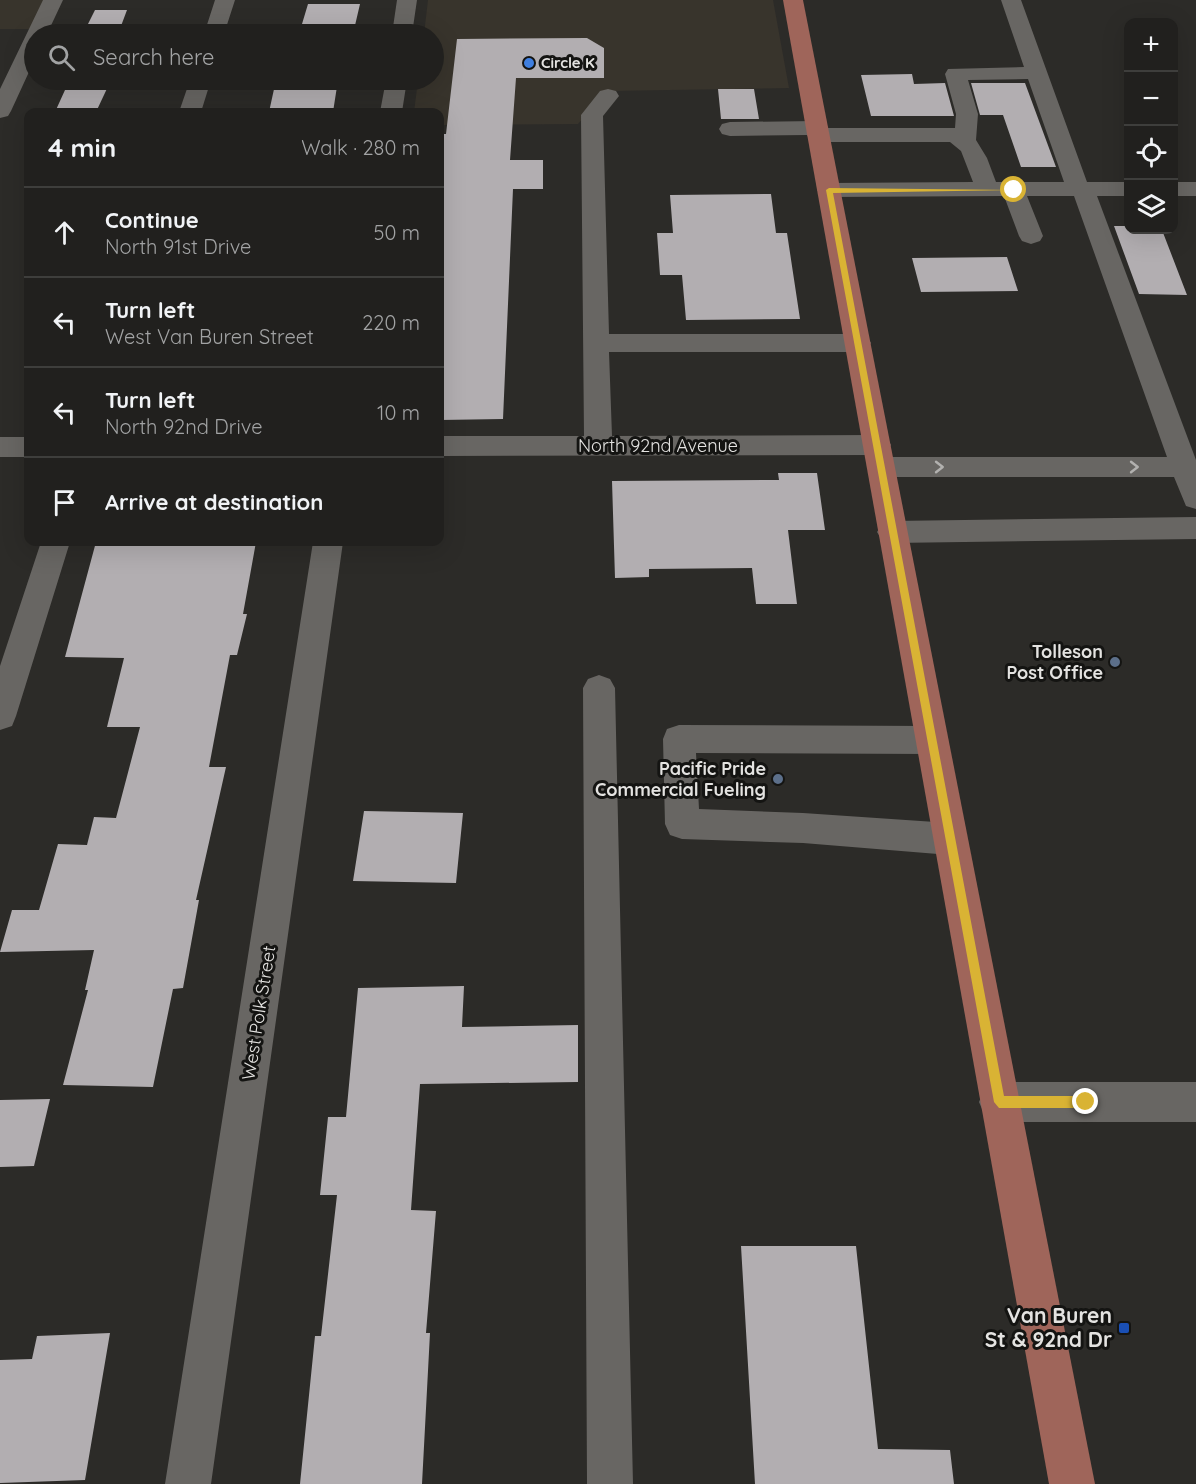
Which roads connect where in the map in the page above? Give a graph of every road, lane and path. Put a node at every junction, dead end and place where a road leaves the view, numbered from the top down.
1 (53, 0) edge
2 (225, 0) edge
3 (407, 0) edge
4 (793, 0) edge
5 (1011, 0) edge
6 (42, 24) edge
7 (217, 24) edge
8 (403, 24) edge
9 (24, 60) edge
10 (1037, 73) junction
11 (197, 90) edge
12 (394, 90) edge
13 (608, 96) dead end
14 (191, 108) edge
15 (392, 108) edge
16 (0, 111) edge
17 (729, 129) dead end
18 (817, 132) junction
19 (965, 139) junction
20 (1124, 189) edge
21 (1178, 189) edge
22 (1196, 189) edge
23 (829, 190) junction
24 (987, 190) junction
25 (1014, 190) junction
26 (1080, 190) junction
27 (1031, 236) dead end
28 (597, 343) junction
29 (858, 344) junction
30 (444, 446) edge
31 (598, 446) junction
32 (0, 447) edge
33 (24, 447) edge
34 (879, 456) junction
35 (1185, 467) junction
36 (1196, 498) edge
37 (1196, 528) edge
38 (892, 532) junction
39 (54, 546) edge
40 (327, 546) edge
41 (599, 688) dead end
42 (0, 716) edge
43 (932, 740) junction
44 (950, 839) junction
45 (999, 1102) junction
46 (1196, 1102) edge
47 (188, 1484) edge
48 (610, 1484) edge
49 (1072, 1484) edge

1 - 6 street
2 - 7 street
3 - 8 street
4 - 18 main road
5 - 10 street
9 - 16 street
10 - 19 street
10 - 26 street
11 - 14 street
12 - 15 street
13 - 28 street
17 - 18 street
18 - 19 street
18 - 23 main road
19 - 24 street
20 - 26 street
21 - 22 street
23 - 24 street
23 - 29 main road
24 - 25 street
25 - 26 street
25 - 27 street
26 - 35 street
28 - 29 street
28 - 31 street
29 - 34 main road
30 - 31 street, North 92nd Avenue
31 - 34 street, North 92nd Avenue
32 - 33 street
34 -> 35 street, North 92nd Avenue
34 - 38 main road
35 - 36 street
37 - 38 street
38 - 43 main road
39 - 42 street
40 - 47 street, West Polk Street
41 - 48 street
43 - 44 main road
43 - 44 street
44 - 45 main road
45 - 46 street
45 - 49 main road

